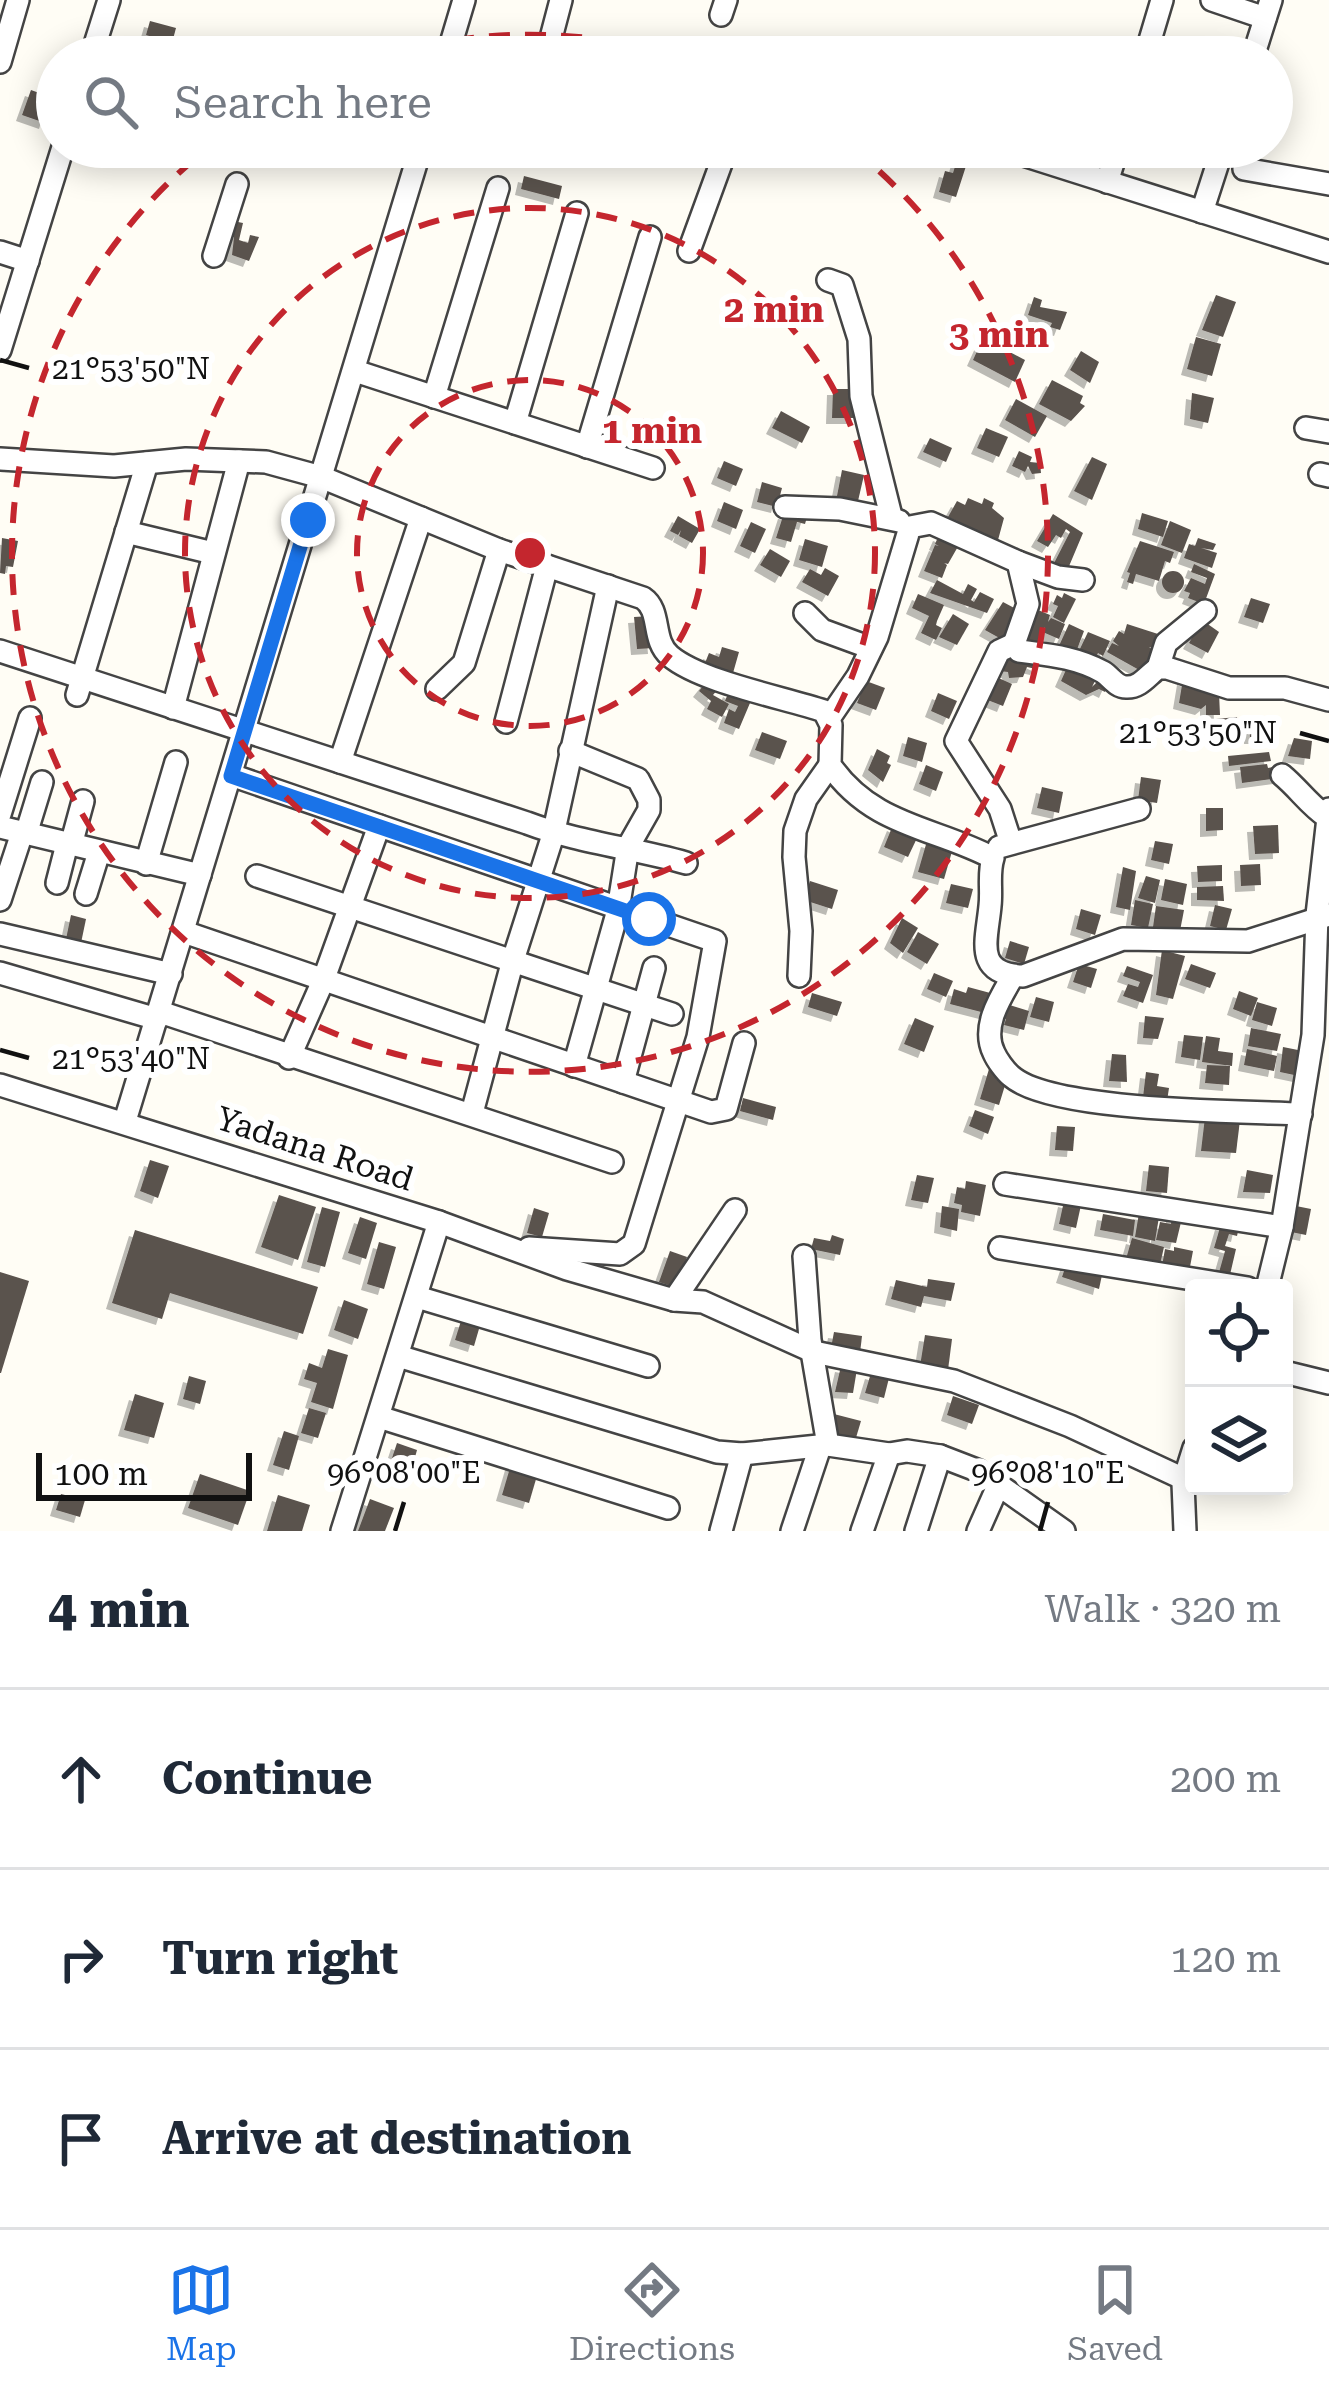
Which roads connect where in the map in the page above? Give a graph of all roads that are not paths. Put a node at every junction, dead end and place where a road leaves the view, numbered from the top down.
1 (18, 0) edge
2 (109, 0) edge
3 (464, 0) edge
4 (561, 0) edge
5 (1162, 0) edge
6 (1212, 0) edge
7 (1268, 9) edge
8 (98, 36) edge
9 (453, 36) edge
10 (552, 36) edge
11 (1151, 36) edge
12 (0, 62) edge
13 (57, 168) edge
14 (415, 168) edge
15 (719, 168) edge
16 (1063, 168) edge
17 (1111, 168) edge
18 (1216, 168) edge
19 (1244, 169) dead end
20 (1107, 182) junction
21 (1329, 183) edge
22 (237, 184) dead end
23 (499, 188) dead end
24 (1202, 212) junction
25 (577, 213) dead end
26 (650, 237) dead end
27 (689, 251) dead end
28 (1329, 252) edge
29 (0, 253) edge
30 (214, 256) dead end
31 (28, 261) junction
32 (828, 280) dead end
33 (0, 350) edge
34 (355, 371) junction
35 (434, 397) junction
36 (514, 423) junction
37 (1306, 428) dead end
38 (1329, 432) edge
39 (587, 447) junction
40 (0, 459) edge
41 (239, 460) junction
42 (147, 463) junction
43 (652, 468) dead end
44 (321, 478) junction
45 (785, 507) dead end
46 (422, 518) junction
47 (900, 521) junction
48 (126, 532) junction
49 (499, 550) junction
50 (213, 553) junction
51 (1018, 562) junction
52 (547, 566) junction
53 (1083, 580) dead end
54 (624, 592) junction
55 (1205, 611) dead end
56 (805, 614) dead end
57 (1014, 644) junction
58 (872, 648) junction
59 (0, 650) edge
60 (1158, 668) junction
61 (80, 686) junction
62 (437, 689) dead end
63 (1329, 700) edge
64 (173, 709) junction
65 (830, 717) junction
66 (30, 718) dead end
67 (506, 722) dead end
68 (244, 730) junction
69 (570, 752) junction
70 (176, 762) dead end
71 (340, 762) junction
72 (830, 765) junction
73 (1282, 775) dead end
74 (231, 776) junction
75 (42, 782) dead end
76 (83, 801) dead end
77 (1138, 809) dead end
78 (1328, 813) edge
79 (0, 814) edge
80 (379, 826) junction
81 (16, 831) edge
82 (553, 835) junction
83 (1011, 843) junction
84 (69, 844) junction
85 (628, 847) junction
86 (99, 852) junction
87 (981, 852) junction
88 (686, 863) dead end
89 (146, 864) junction
90 (200, 875) junction
91 (257, 875) dead end
92 (536, 881) junction
93 (57, 883) dead end
94 (86, 894) dead end
95 (0, 900) edge
96 (350, 907) junction
97 (618, 910) junction
98 (1323, 915) edge
99 (184, 932) junction
100 (0, 934) edge
101 (513, 960) junction
102 (654, 968) dead end
103 (0, 973) edge
104 (171, 974) junction
105 (799, 976) dead end
106 (1013, 976) junction
107 (323, 981) junction
108 (595, 988) junction
109 (645, 1005) junction
110 (672, 1014) dead end
111 (158, 1016) junction
112 (492, 1039) junction
113 (745, 1043) dead end
114 (290, 1058) junction
115 (574, 1066) junction
116 (623, 1082) junction
117 (0, 1085) edge
118 (680, 1101) junction
119 (472, 1113) junction
120 (1301, 1114) junction
121 (125, 1121) junction
122 (612, 1162) dead end
123 (1005, 1184) dead end
124 (735, 1210) dead end
125 (440, 1222) junction
126 (1282, 1228) junction
127 (1000, 1248) dead end
128 (518, 1251) junction
129 (804, 1256) dead end
130 (1192, 1279) edge
131 (1269, 1279) edge
132 (417, 1297) junction
133 (674, 1300) junction
134 (814, 1352) junction
135 (398, 1356) junction
136 (648, 1366) dead end
137 (1293, 1374) edge
138 (1329, 1383) edge
139 (379, 1417) junction
140 (824, 1446) junction
141 (742, 1454) junction
142 (889, 1454) junction
143 (940, 1456) junction
144 (1185, 1476) edge
145 (1184, 1479) junction
146 (998, 1486) junction
147 (668, 1508) dead end
148 (342, 1531) edge
149 (721, 1531) edge
150 (792, 1531) edge
151 (862, 1531) edge
152 (916, 1531) edge
153 (978, 1531) edge
154 (1064, 1531) edge
155 (1185, 1531) edge

1 - 12 street
2 - 8 street
3 - 9 street
4 - 10 street
5 - 11 street
6 - 7 street
13 - 31 street
14 - 34 street
15 - 27 street
16 - 20 street
17 - 20 street
18 - 24 street
19 - 21 street
20 - 24 street
22 - 30 street
23 - 35 street
24 - 28 street
25 - 36 street
26 - 39 street
29 - 31 street
31 - 33 street
32 - 47 street
34 - 35 street
34 - 44 street
35 - 36 street
36 - 39 street
37 - 38 street
39 - 43 street
40 - 42 street
41 - 42 street
41 - 44 street
41 - 50 street
42 - 48 street
44 - 46 street
44 - 68 street
45 - 47 street
46 - 49 street
46 - 71 street
47 - 51 street
47 - 58 street
48 - 50 street
48 - 61 street
49 - 52 street
49 - 62 street
50 - 64 street
51 - 53 street
51 - 57 street
52 - 54 street
52 - 67 street
54 - 65 street
54 - 69 street
55 - 60 street
56 - 58 street
57 - 60 street
57 - 83 street
58 - 65 street
59 - 61 street
60 - 63 street
61 - 64 street
64 - 68 street
65 - 72 street
66 - 79 street
68 - 71 street
68 - 74 street
69 - 82 street
69 - 85 street
70 - 89 street
71 - 82 street
72 - 87 street
72 - 105 street
73 - 78 street
74 - 80 street
74 - 90 street
75 - 81 street
76 - 84 street
77 - 83 street
78 - 98 street
80 - 92 street
80 - 96 street
81 - 84 street
81 - 95 street
82 - 85 street
82 - 92 street
83 - 87 street
84 - 86 street
84 - 93 street
85 - 88 street
85 - 97 street
86 - 89 street
86 - 94 street
87 - 106 street
89 - 90 street
90 - 99 street
91 - 96 street
92 - 97 street
92 - 101 street
96 - 101 street
96 - 107 street
97 - 108 street
97 - 118 street
98 - 106 street
98 - 120 street
99 - 104 street
99 - 107 street
100 - 104 street
101 - 108 street
101 - 112 street
102 - 109 street
103 - 111 street
104 - 111 street
106 - 120 street
107 - 112 street
107 - 114 street
108 - 109 street
108 - 115 street
109 - 110 street
109 - 116 street
111 - 114 street
111 - 121 street
112 - 115 street
112 - 119 street
113 - 118 street
114 - 119 street
115 - 116 street
116 - 118 street
117 - 121 street, Yadana Road
118 - 128 street
119 - 122 street
120 - 126 street
121 - 125 street, Yadana Road
123 - 126 street
124 - 133 street
125 - 128 street
125 - 132 street, Yadana Road
126 - 131 street
127 - 130 street
128 - 133 street
129 - 134 street
132 - 135 street, Yadana Road
132 - 136 street
133 - 134 street
134 - 140 street
134 - 145 street
135 - 139 street, Yadana Road
135 - 141 street
137 - 138 street
139 - 147 street
139 - 148 street, Yadana Road
140 - 141 street
140 - 142 street
140 - 150 street
141 - 149 street
142 - 143 street
142 - 151 street
143 - 146 street
143 - 152 street
144 - 145 street
145 - 155 street
146 - 153 street
146 - 154 street

